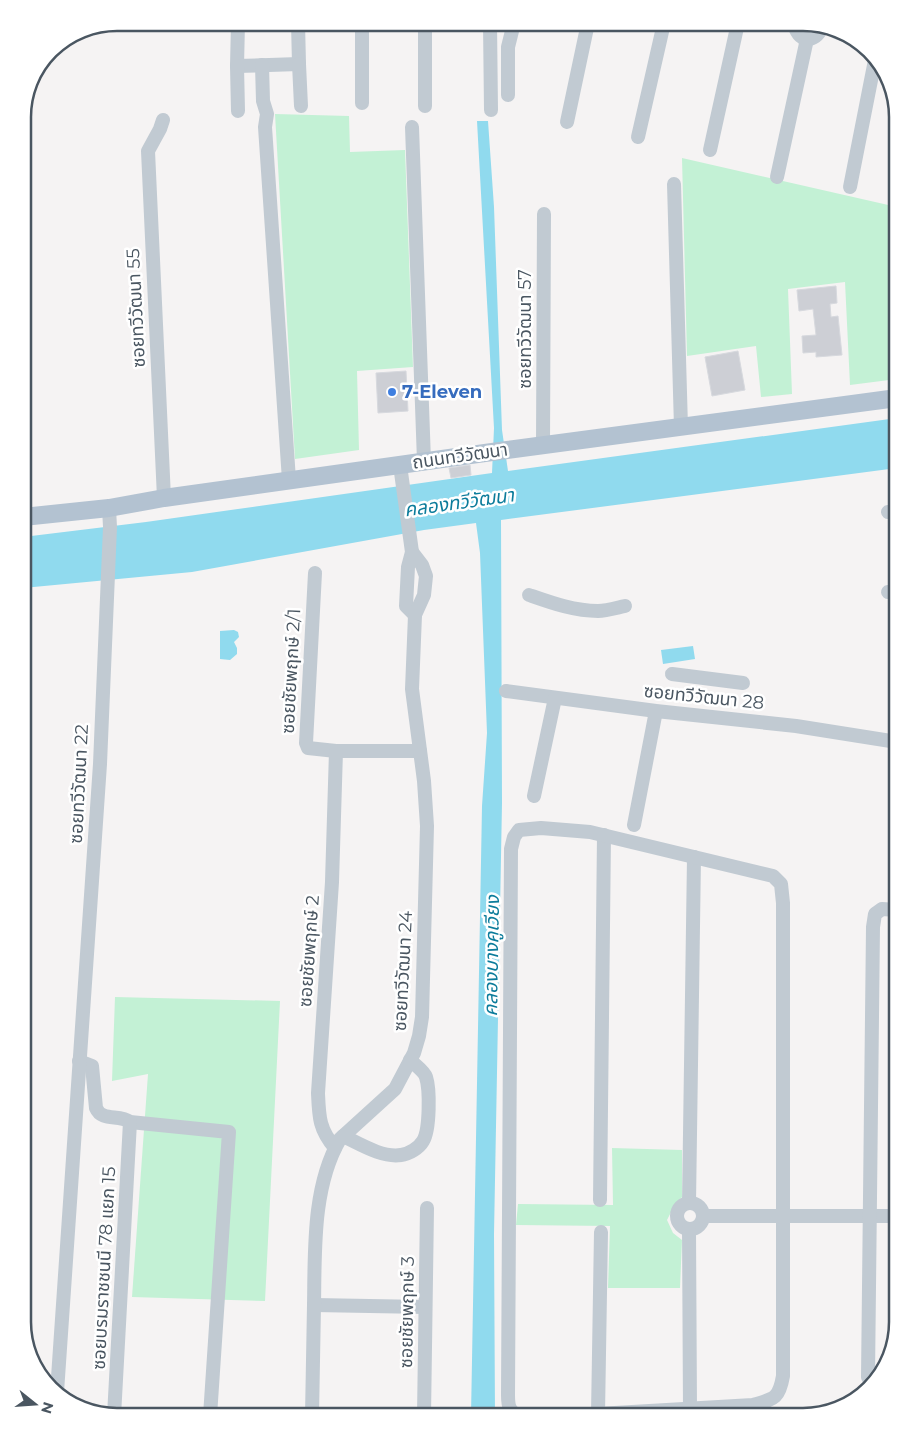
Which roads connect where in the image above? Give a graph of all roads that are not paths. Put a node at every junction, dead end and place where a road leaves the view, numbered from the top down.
1 (238, 31) edge
2 (298, 31) edge
3 (362, 31) edge
4 (426, 31) edge
5 (490, 31) edge
6 (512, 31) edge
7 (586, 31) edge
8 (662, 31) edge
9 (736, 31) edge
10 (796, 31) edge
11 (820, 33) edge
12 (806, 39) junction
13 (299, 64) junction
14 (262, 65) junction
15 (237, 66) junction
16 (873, 68) edge
17 (508, 95) dead end
18 (362, 103) dead end
19 (301, 106) dead end
20 (426, 106) dead end
21 (491, 110) dead end
22 (238, 111) dead end
23 (163, 120) dead end
24 (567, 122) dead end
25 (412, 127) dead end
26 (638, 138) dead end
27 (710, 150) dead end
28 (777, 176) dead end
29 (674, 184) dead end
30 (850, 187) dead end
31 (544, 214) dead end
32 (889, 399) edge
33 (681, 426) junction
34 (543, 445) junction
35 (424, 461) junction
36 (400, 465) junction
37 (289, 480) junction
38 (164, 498) junction
39 (109, 508) junction
40 (31, 516) edge
41 (315, 573) dead end
42 (530, 595) dead end
43 (624, 606) dead end
44 (672, 674) dead end
45 (743, 683) dead end
46 (506, 690) dead end
47 (555, 698) junction
48 (656, 711) junction
49 (889, 741) edge
50 (336, 751) junction
51 (420, 751) junction
52 (534, 796) dead end
53 (634, 825) dead end
54 (604, 835) junction
55 (694, 857) junction
56 (889, 909) edge
57 (410, 1060) junction
58 (79, 1061) junction
59 (130, 1122) junction
60 (339, 1142) junction
61 (600, 1200) dead end
62 (690, 1203) junction
63 (427, 1208) dead end
64 (703, 1216) junction
65 (783, 1216) junction
66 (869, 1216) junction
67 (889, 1216) edge
68 (689, 1229) junction
69 (601, 1232) dead end
70 (314, 1305) junction
71 (425, 1307) junction
72 (868, 1377) edge
73 (58, 1379) edge
74 (114, 1408) edge
75 (211, 1408) edge
76 (312, 1408) edge
77 (424, 1408) edge
78 (509, 1408) edge
79 (598, 1408) edge
80 (690, 1408) edge
81 (706, 1408) edge

1 - 15 street
2 - 13 street
3 - 18 street
4 - 20 street
5 - 21 street
6 - 17 street
7 - 24 street
8 - 26 street
9 - 27 street
10 - 12 street
11 - 12 street
12 - 28 street
13 - 14 street
13 - 19 street
14 - 15 street
14 - 37 street
15 - 22 street
16 - 30 street
23 - 38 street, ซอยทวีวัฒนา 55
25 - 35 street
29 - 33 street
31 - 34 street, ซอยทวีวัฒนา 57
32 - 33 main road, ถนนทวีวัฒนา
33 - 34 main road, ถนนทวีวัฒนา
34 - 35 main road, ถนนทวีวัฒนา
35 - 36 main road, ถนนทวีวัฒนา
36 - 37 main road, ถนนทวีวัฒนา
36 - 51 street, ซอยทวีวัฒนา 24
37 - 38 main road, ถนนทวีวัฒนา
38 - 39 main road, ถนนทวีวัฒนา
39 - 40 main road, ถนนทวีวัฒนา
39 - 58 street, ซอยทวีวัฒนา 22
41 - 50 street, ซอยชัยพฤกษ์ 2/1
42 - 43 street
44 - 45 street
46 - 47 street, ซอยทวีวัฒนา 28
47 - 48 street, ซอยทวีวัฒนา 28
47 - 52 street
48 - 49 street, ซอยทวีวัฒนา 28
48 - 53 street
50 - 51 street, ซอยชัยพฤกษ์ 2/1
50 - 60 street, ซอยชัยพฤกษ์ 2
51 - 57 street, ซอยทวีวัฒนา 24
54 - 55 street
54 - 61 street
54 - 78 street
55 - 62 street
55 - 65 street
56 - 66 street
57 - 60 street, ซอยทวีวัฒนา 24
57 - 60 street
58 - 59 street
58 - 73 street, ซอยทวีวัฒนา 22
59 - 74 street, ซอยบรมราชชนนี 78 แยก 15
59 - 75 street
60 - 70 street
62 - 64 street
62 - 68 street
63 - 71 street, ซอยชัยพฤกษ์ 3
64 - 65 street
64 - 68 street
65 - 66 street
65 - 81 street
66 - 67 street
66 - 72 street
68 - 80 street
69 - 79 street
70 - 71 street
70 - 76 street
71 - 77 street, ซอยชัยพฤกษ์ 3

